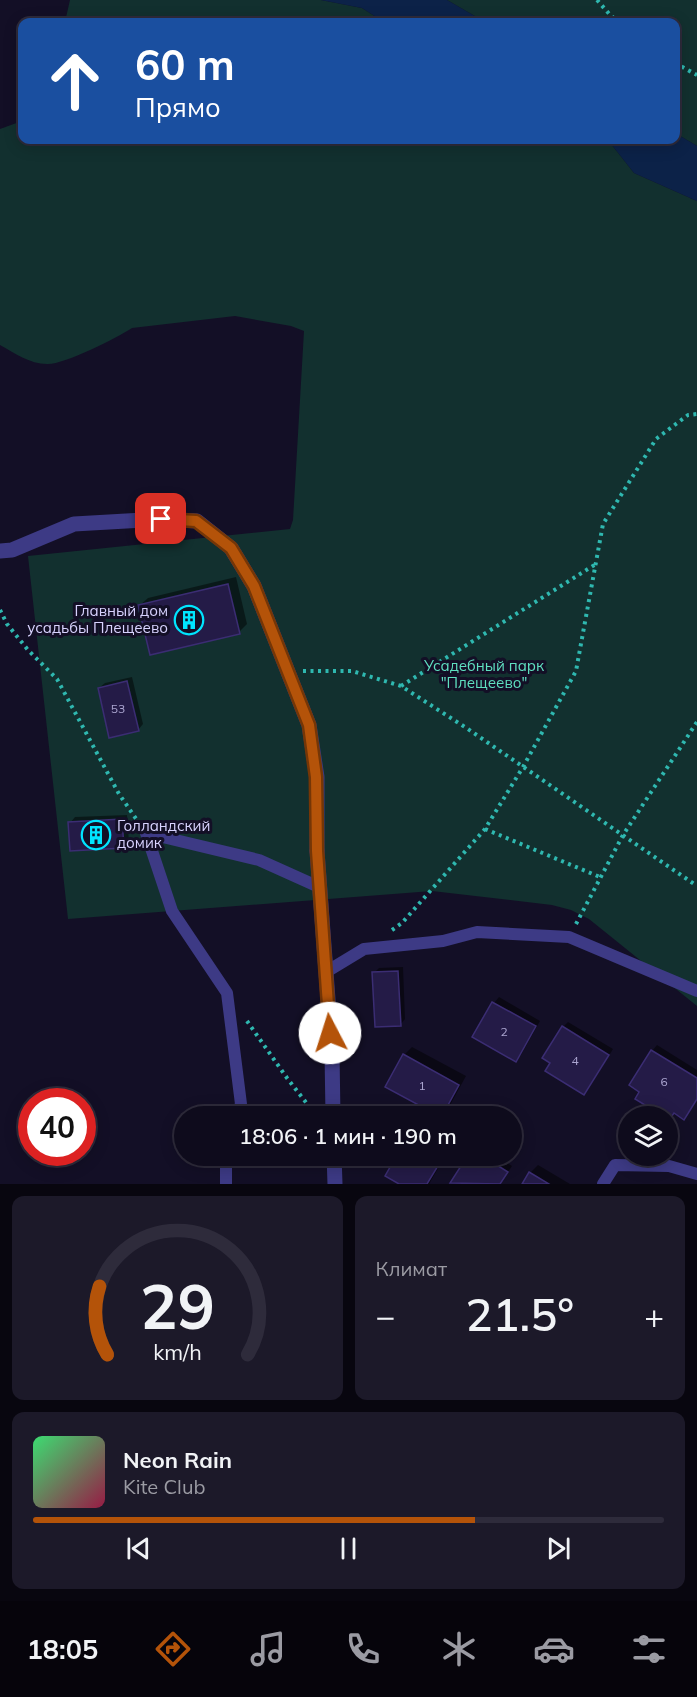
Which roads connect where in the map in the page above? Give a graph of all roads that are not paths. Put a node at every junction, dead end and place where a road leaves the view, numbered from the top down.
1 (0, 551) edge
2 (319, 887) junction
3 (326, 972) junction
4 (697, 991) edge
5 (240, 1106) edge
6 (333, 1106) edge
7 (226, 1166) edge
8 (334, 1166) edge
9 (697, 1174) edge
10 (226, 1184) edge
11 (335, 1184) edge
12 (603, 1184) edge

1 - 2 street
2 - 3 street
2 - 5 lane
3 - 4 lane
3 - 6 street
7 - 10 lane
8 - 11 street
9 - 12 lane

